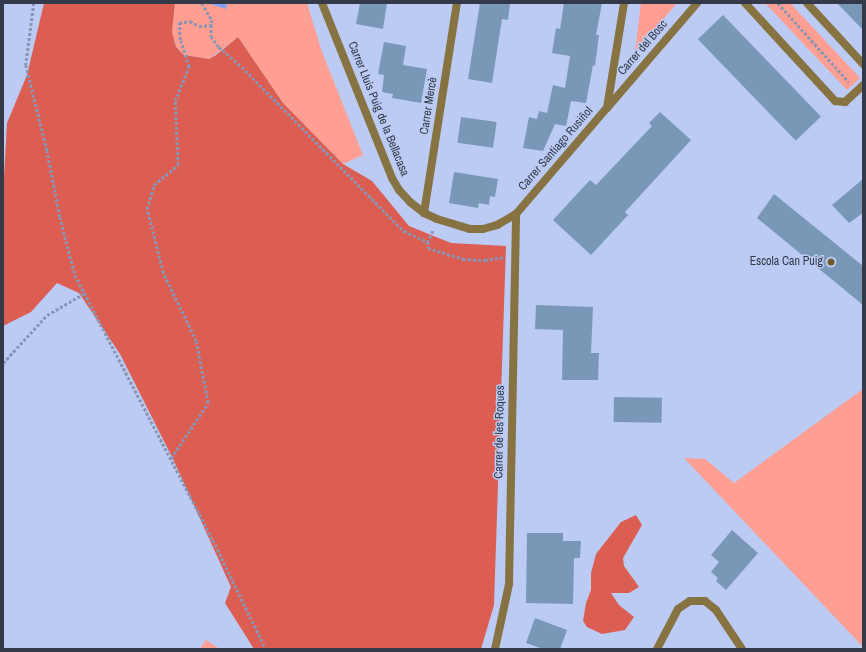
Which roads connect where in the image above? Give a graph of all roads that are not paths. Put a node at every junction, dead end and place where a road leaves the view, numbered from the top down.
1 (322, 3) edge
2 (457, 3) edge
3 (624, 3) edge
4 (697, 3) edge
5 (745, 3) edge
6 (807, 3) edge
7 (863, 64) edge
8 (860, 88) edge
9 (607, 108) junction
10 (424, 213) junction
11 (516, 214) junction
12 (495, 649) edge
13 (657, 649) edge
14 (742, 649) edge

1 - 10 street, Carrer Lluís Puig de la Bellacasa
2 - 10 street, Carrer Mercè
3 - 9 street, Carrer Santiago Rusiñol
4 - 9 street, Carrer del Bosc
5 - 8 street
6 - 7 street
9 - 11 street, Carrer Santiago Rusiñol
10 - 11 street, Carrer Lluís Puig de la Bellacasa
11 - 12 street, Carrer de les Roques
13 - 14 street

